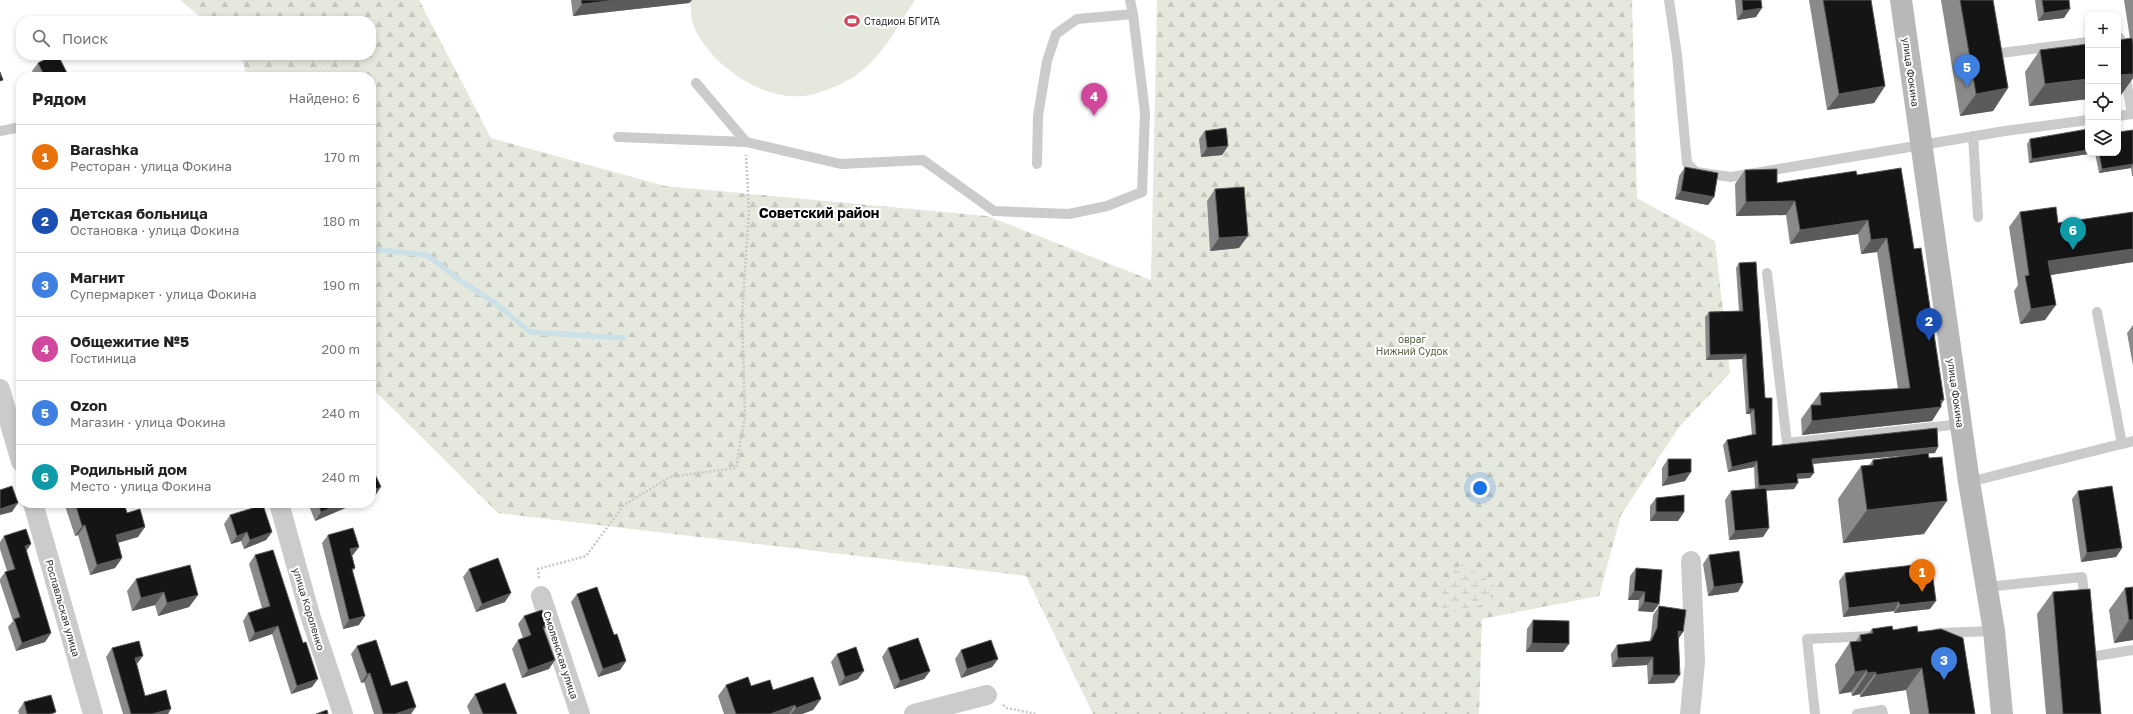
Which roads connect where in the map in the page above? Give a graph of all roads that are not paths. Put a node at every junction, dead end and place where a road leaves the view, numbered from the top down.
1 (1130, 0) edge
2 (1669, 0) edge
3 (1901, 0) edge
4 (1133, 14) junction
5 (1990, 38) edge
6 (2085, 42) edge
7 (2121, 44) edge
8 (696, 83) dead end
9 (2132, 114) edge
10 (2121, 116) edge
11 (2085, 120) edge
12 (16, 128) edge
13 (0, 131) edge
14 (1972, 136) junction
15 (618, 137) dead end
16 (746, 142) junction
17 (1920, 145) junction
18 (1037, 164) dead end
19 (1978, 217) dead end
20 (1767, 273) dead end
21 (2097, 312) dead end
22 (0, 389) edge
23 (1961, 424) junction
24 (2133, 441) edge
25 (2122, 444) junction
26 (16, 445) edge
27 (1969, 482) junction
28 (34, 508) edge
29 (280, 508) edge
30 (1692, 561) dead end
31 (1987, 587) junction
32 (541, 596) road end
33 (2086, 613) edge
34 (1994, 631) junction
35 (1924, 634) edge
36 (1885, 636) edge
37 (2133, 650) edge
38 (2090, 657) edge
39 (988, 694) road end
40 (93, 714) edge
41 (343, 714) edge
42 (580, 714) edge
43 (914, 714) edge
44 (1690, 714) edge
45 (1815, 714) edge
46 (1857, 714) edge
47 (1883, 714) edge
48 (2002, 714) edge

1 - 4 lane
2 - 17 lane
3 - 17 main road, улица Фокина
4 - 16 lane
4 - 18 lane
5 - 6 lane
7 - 9 lane
8 - 16 lane
9 - 10 lane
11 - 14 lane
12 - 13 lane
14 - 17 lane
14 - 19 lane
15 - 16 lane
17 - 23 main road, улица Фокина
20 - 23 lane
21 - 25 lane
22 - 26 street
23 - 27 main road, улица Фокина
24 - 25 lane
25 - 27 lane
27 - 31 main road, улица Фокина
28 - 40 street, Рославльская улица
29 - 41 street, улица Короленко
30 - 44 street
31 - 33 lane
31 - 34 main road, улица Фокина
32 - 42 street, Смоленская улица
34 - 35 lane
34 - 48 main road, улица Фокина
36 - 45 lane
37 - 38 lane
39 - 43 street
46 - 47 lane

